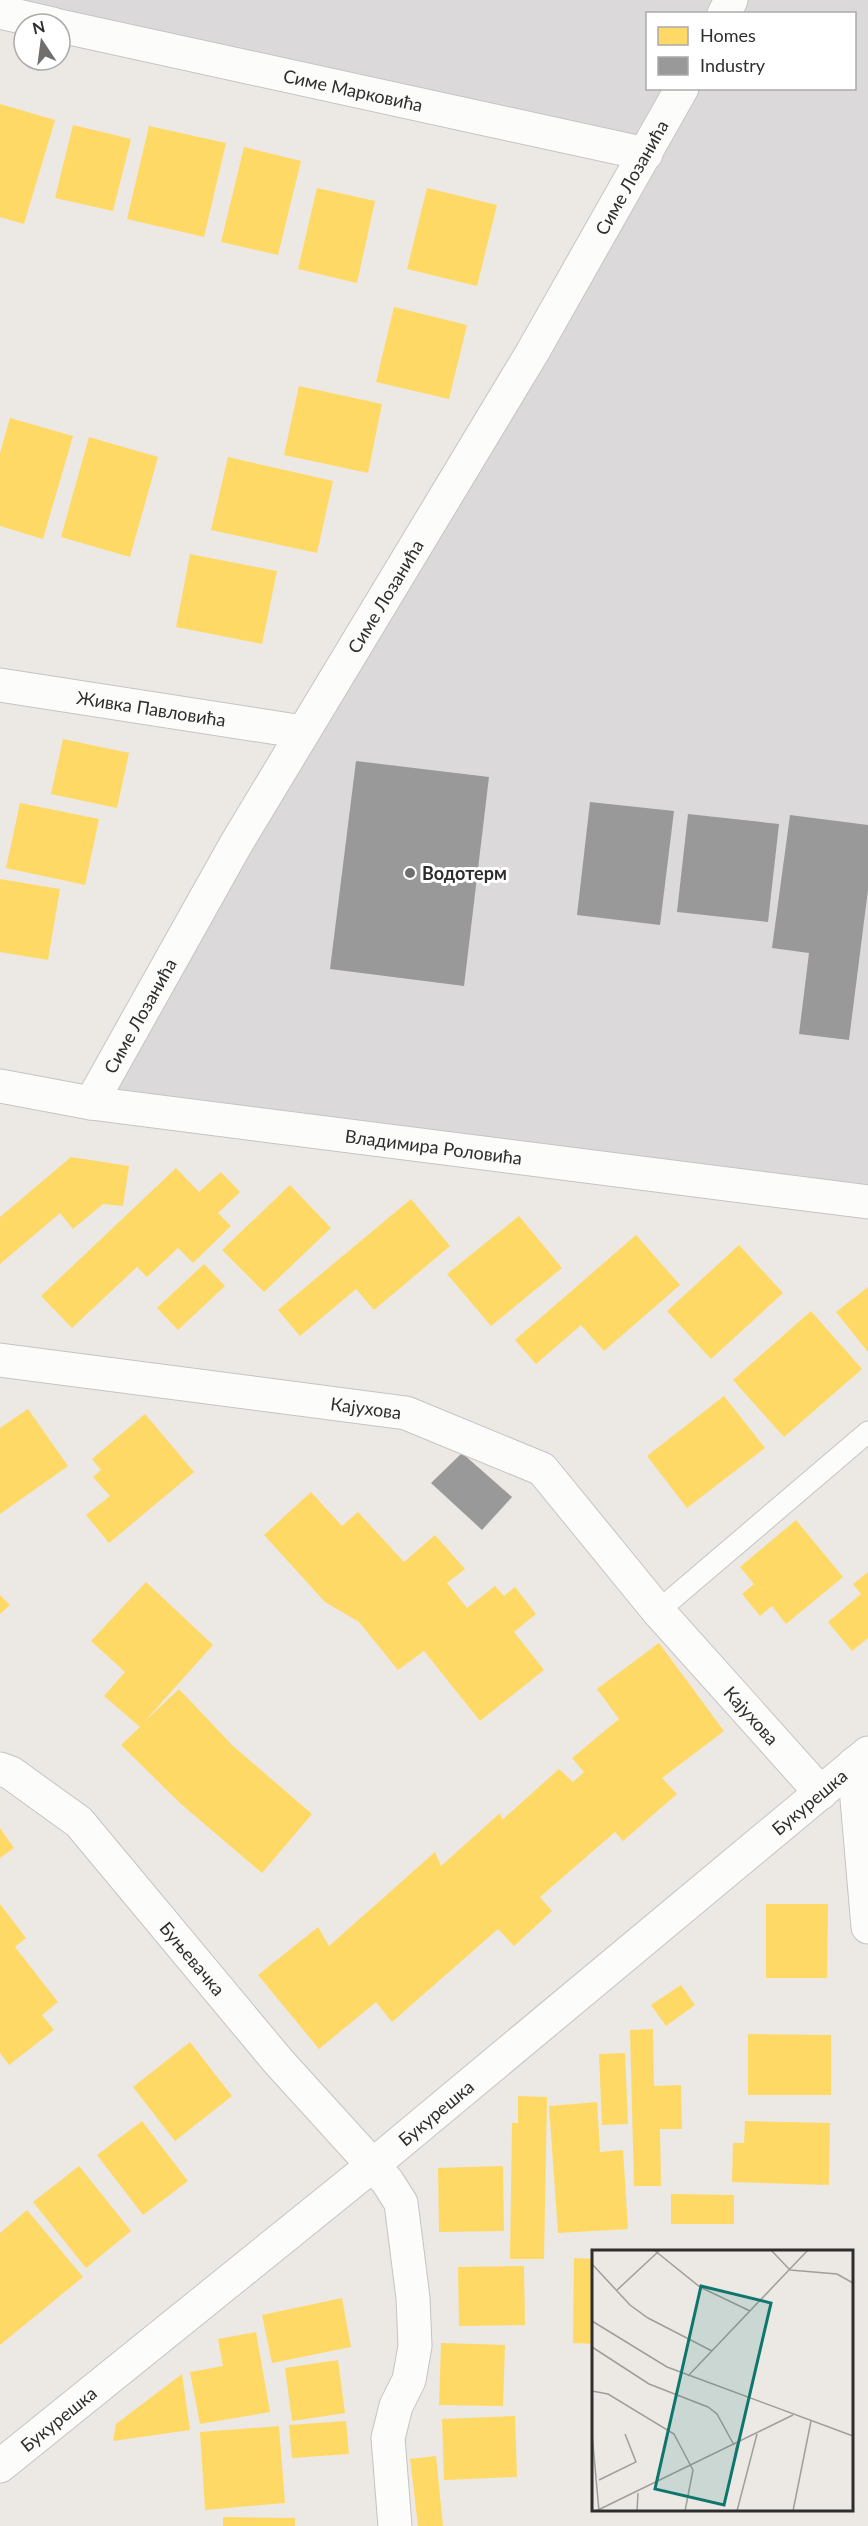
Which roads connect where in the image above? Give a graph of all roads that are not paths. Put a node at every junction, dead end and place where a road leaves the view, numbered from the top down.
1 (72, 29) edge
2 (681, 90) edge
3 (646, 154) junction
4 (0, 685) edge
5 (303, 732) junction
6 (0, 1086) edge
7 (91, 1103) junction
8 (868, 1202) edge
9 (0, 1360) edge
10 (868, 1432) edge
11 (658, 1611) junction
12 (861, 1759) edge
13 (0, 1769) edge
14 (821, 1793) junction
15 (868, 1927) edge
16 (373, 2164) junction
17 (0, 2466) edge
18 (395, 2526) edge

1 - 3 street, Симе Марковића
2 - 3 street, Симе Лозанића
3 - 5 street, Симе Лозанића
4 - 5 street, Живка Павловића
5 - 7 street, Симе Лозанића
6 - 7 street, Владимира Роловића
7 - 8 street, Владимира Роловића
9 - 11 street, Кајухова
10 - 11 lane
11 - 14 street, Кајухова
12 - 14 street, Букурешка
12 - 15 street
13 - 16 street, Буњевачка
14 - 16 street, Букурешка
16 - 17 street, Букурешка
16 - 18 street, Буњевачка

